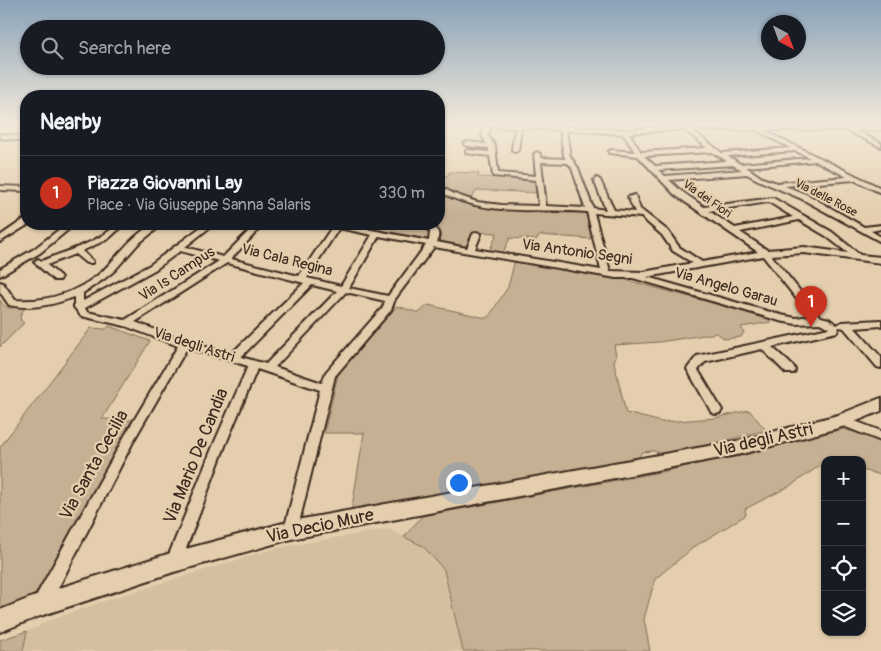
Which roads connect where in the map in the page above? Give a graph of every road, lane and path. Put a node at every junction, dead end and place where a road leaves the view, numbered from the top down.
1 (492, 154) edge
2 (568, 154) edge
3 (639, 154) edge
4 (739, 154) edge
5 (808, 154) edge
6 (722, 156) joint
7 (818, 159) junction
8 (569, 161) junction
9 (735, 164) junction
10 (653, 168) junction
11 (748, 172) junction
12 (539, 178) junction
13 (664, 178) junction
14 (854, 178) junction
15 (597, 180) dead end
16 (774, 186) junction
17 (0, 188) edge
18 (20, 189) edge
19 (881, 191) edge
20 (445, 192) edge
21 (632, 197) dead end
22 (543, 208) junction
23 (702, 210) junction
24 (590, 211) junction
25 (611, 213) junction
26 (643, 215) junction
27 (802, 217) junction
28 (20, 226) edge
29 (881, 227) edge
30 (63, 230) edge
31 (114, 230) edge
32 (151, 230) edge
33 (202, 230) edge
34 (254, 230) edge
35 (330, 230) edge
36 (362, 230) edge
37 (433, 230) edge
38 (863, 230) junction
39 (734, 231) junction
40 (377, 233) junction
41 (477, 234) dead end
42 (0, 240) edge
43 (881, 240) edge
44 (432, 243) junction
45 (178, 248) junction
46 (76, 250) junction
47 (470, 251) junction
48 (765, 253) junction
49 (856, 256) junction
50 (28, 257) junction
51 (881, 260) edge
52 (224, 261) junction
53 (90, 262) dead end
54 (42, 264) junction
55 (700, 264) junction
56 (0, 273) edge
57 (606, 273) junction
58 (634, 275) junction
59 (57, 278) dead end
60 (305, 281) junction
61 (0, 285) edge
62 (344, 289) junction
63 (78, 292) junction
64 (390, 299) junction
65 (80, 307) junction
66 (817, 318) junction
67 (127, 323) junction
68 (881, 324) edge
69 (847, 325) junction
70 (833, 328) junction
71 (184, 344) junction
72 (764, 345) junction
73 (233, 358) junction
74 (254, 364) junction
75 (881, 364) edge
76 (268, 369) junction
77 (790, 370) dead end
78 (326, 388) junction
79 (881, 404) edge
80 (716, 410) dead end
81 (842, 421) junction
82 (881, 436) edge
83 (642, 464) joint
84 (291, 530) junction
85 (174, 562) junction
86 (40, 605) junction
87 (2, 620) edge

1 - 12 street
2 - 8 street
3 - 10 street, Via dei Fiori
4 - 6 street
5 - 7 street
6 - 9 street, Via delle Rose
7 - 9 street
7 - 14 street
8 - 12 street
8 - 24 street
9 - 10 street
9 - 11 street, Via delle Rose
10 - 13 street, Via dei Fiori
11 - 13 street
11 - 16 street, Via delle Rose
12 - 22 street
13 - 23 street, Via dei Fiori
14 - 16 street
14 - 19 street
15 - 25 street
16 - 38 street, Via delle Rose
17 - 18 street
20 - 22 street
21 - 26 street
22 - 24 street
23 - 27 street
23 - 39 street, Via dei Fiori
24 - 25 street
24 - 57 street
25 - 26 street
26 - 55 street
27 - 39 street
27 - 49 street
28 - 42 street
29 - 38 street
30 - 50 street
31 - 46 street
32 - 63 street
33 - 45 street
34 - 52 street, Via Is Campus
35 - 60 street
36 - 40 street, Via Antonio Segni
37 - 44 street
38 - 43 street, Via delle Rose
39 - 48 street, Via dei Fiori
40 - 44 street, Via Antonio Segni
40 - 62 street
41 - 47 street
44 - 47 street, Via Antonio Segni
44 - 64 street
45 - 52 street, Via Cala Regina
45 - 65 street
46 - 53 street
46 - 54 street
47 - 57 street, Via Antonio Segni
48 - 49 street, Via Antonio Segni
48 - 55 street, Via Antonio Segni
48 - 66 street, Via dei Fiori
49 - 51 street, Via Antonio Segni
50 - 54 street
50 - 56 street
52 - 60 street, Via Cala Regina
52 - 67 street, Via Is Campus
54 - 59 street
55 - 58 street, Via Antonio Segni
57 - 58 street, Via Antonio Segni
58 - 66 street, Via Angelo Garau
60 - 62 street, Via Cala Regina
60 - 73 street
61 - 63 street
62 - 64 street, Via Cala Regina
62 - 76 street
63 - 65 street
64 - 78 street
65 - 67 street, Via degli Astri
66 - 70 street
67 - 71 street, Via degli Astri
68 - 69 street
69 - 70 street
69 - 75 street
70 - 72 street
71 - 73 street, Via degli Astri
71 - 86 street, Via Santa Cecilia
72 - 77 street
72 - 80 street
73 - 74 street, Via degli Astri
74 - 76 street, Via degli Astri
74 - 85 street, Via Mario De Candia
76 - 78 street, Via degli Astri
78 - 84 street
79 - 81 street, Via degli Astri
81 - 82 street
81 - 83 street, Via degli Astri
83 - 84 street, Via Decio Mure
84 - 85 street, Via Decio Mure
85 - 86 street, Via Decio Mure
86 - 87 street, Via Decio Mure

